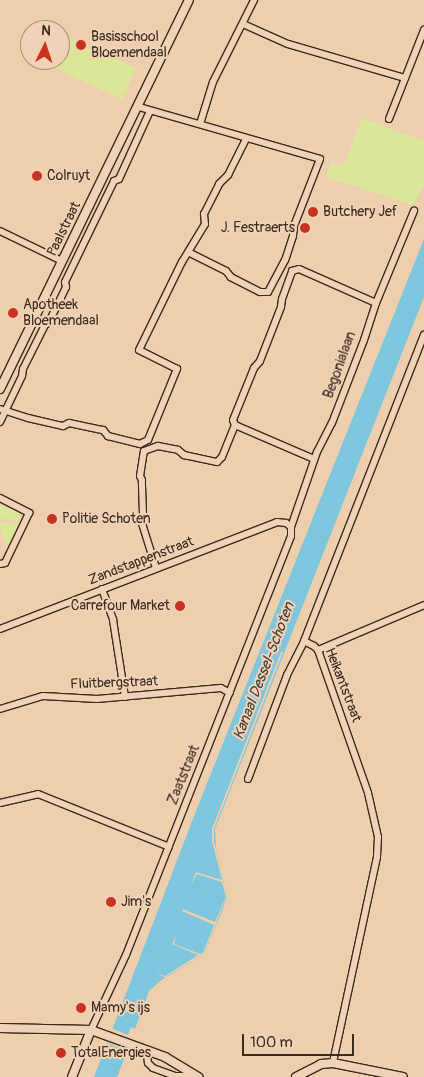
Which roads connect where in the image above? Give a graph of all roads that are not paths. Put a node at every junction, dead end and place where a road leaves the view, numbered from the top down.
1 (190, 0) edge
2 (254, 0) edge
3 (243, 24) junction
4 (424, 30) edge
5 (404, 78) junction
6 (139, 107) junction
7 (150, 111) junction
8 (389, 119) dead end
9 (200, 124) junction
10 (246, 138) junction
11 (414, 211) dead end
12 (0, 231) edge
13 (188, 252) junction
14 (62, 262) junction
15 (376, 303) junction
16 (424, 336) edge
17 (0, 389) edge
18 (3, 409) edge
19 (0, 422) edge
20 (235, 425) junction
21 (314, 459) junction
22 (0, 498) edge
23 (291, 527) junction
24 (0, 564) edge
25 (156, 568) junction
26 (102, 589) junction
27 (424, 605) edge
28 (0, 630) edge
29 (304, 641) junction
30 (318, 650) junction
31 (230, 693) junction
32 (125, 697) junction
33 (0, 709) edge
34 (248, 779) dead end
35 (0, 803) edge
36 (169, 847) junction
37 (0, 1028) edge
38 (91, 1030) junction
39 (146, 1050) junction
40 (334, 1063) junction
41 (198, 1076) edge
42 (72, 1077) edge
43 (296, 1077) edge
44 (403, 1077) edge

1 - 6 street, Paalstraat
2 - 3 street
3 - 5 street
3 - 9 street
4 - 5 street
5 - 8 street
6 - 7 street
6 - 14 street, Paalstraat
7 - 9 street
7 - 18 street, Paalstraat
9 - 10 street
10 - 13 street
10 - 13 street
11 - 15 street, Begonialaan
12 - 14 street
13 - 18 street
14 - 17 street, Paalstraat
15 - 20 street
15 - 21 street, Begonialaan
16 - 29 street, Heikantstraat
18 - 19 street, Paalstraat
20 - 21 street
20 - 25 street
21 - 23 street, Begonialaan
22 - 24 street
23 - 25 street, Zandstappenstraat
23 - 31 street, Zaatstraat
25 - 26 street, Zandstappenstraat
26 - 28 street, Zandstappenstraat
26 - 32 street
27 - 30 street
29 - 30 street, Heikantstraat
29 - 34 street
30 - 40 street, Heikantstraat
31 - 32 street, Fluitbergstraat
31 - 36 street, Zaatstraat
32 - 33 street, Fluitbergstraat
35 - 36 street
36 - 38 street, Zaatstraat
37 - 38 street
38 - 39 street
38 - 42 street
39 - 41 street
39 - 41 street
40 - 43 street
40 - 44 street

